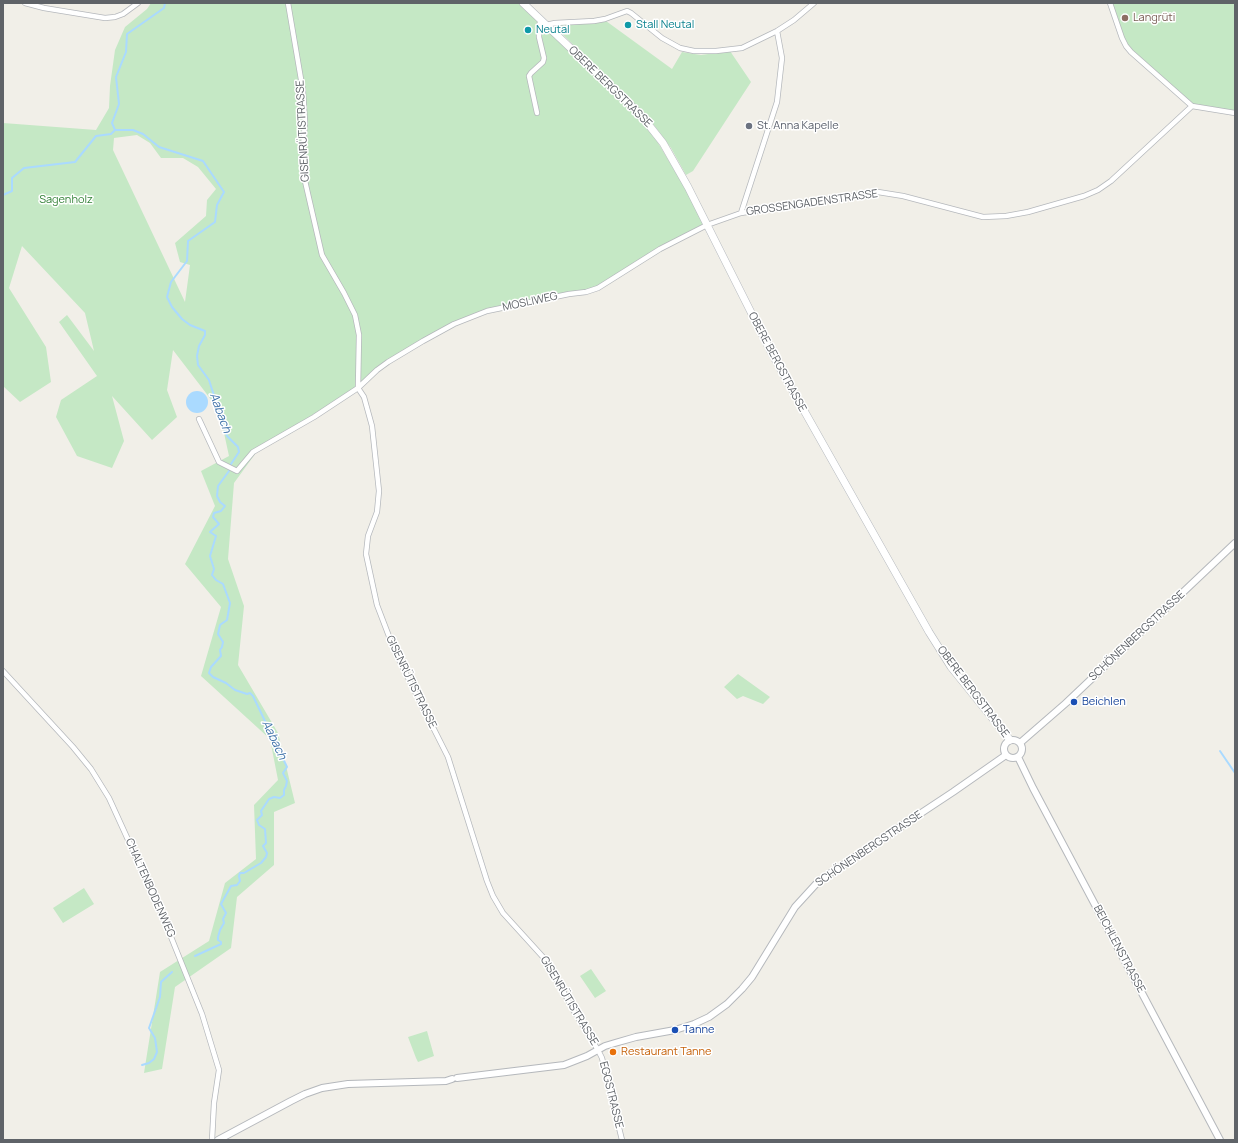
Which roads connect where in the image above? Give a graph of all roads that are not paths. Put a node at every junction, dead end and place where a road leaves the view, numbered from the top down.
1 (25, 3) edge
2 (138, 3) edge
3 (288, 3) edge
4 (523, 3) edge
5 (814, 3) edge
6 (1110, 3) edge
7 (544, 23) junction
8 (777, 31) junction
9 (1192, 106) junction
10 (537, 113) dead end
11 (1235, 113) edge
12 (741, 213) junction
13 (707, 225) junction
14 (358, 388) junction
15 (199, 419) dead end
16 (1235, 543) edge
17 (3, 671) edge
18 (1010, 740) junction
19 (1020, 743) junction
20 (1006, 755) junction
21 (1018, 757) junction
22 (598, 1050) junction
23 (212, 1140) edge
24 (218, 1140) edge
25 (622, 1140) edge
26 (1220, 1140) edge

1 - 2 street
3 - 14 street, GISENRÜTISTRASSE
4 - 7 main road, OBERE BERGSTRASSE
5 - 8 street
6 - 9 street
7 - 8 street
7 - 10 street
7 - 13 main road, OBERE BERGSTRASSE
8 - 12 street
9 - 11 street
9 - 12 street, GROSSENGADENSTRASSE
12 - 13 street, GROSSENGADENSTRASSE
13 - 14 street, MOSLIWEG
13 - 18 main road, OBERE BERGSTRASSE
14 - 15 street, MOSLIWEG
14 - 22 street, GISENRÜTISTRASSE
16 - 19 street, SCHÖNENBERGSTRASSE
17 - 23 street, CHALTENBODENWEG
18 - 19 street
18 - 20 street
19 - 21 street
20 - 21 street
20 - 22 street, SCHÖNENBERGSTRASSE
21 - 26 street, BEICHLENSTRASSE
22 - 24 street, SCHÖNENBERGSTRASSE
22 - 25 street, EGGSTRASSE

